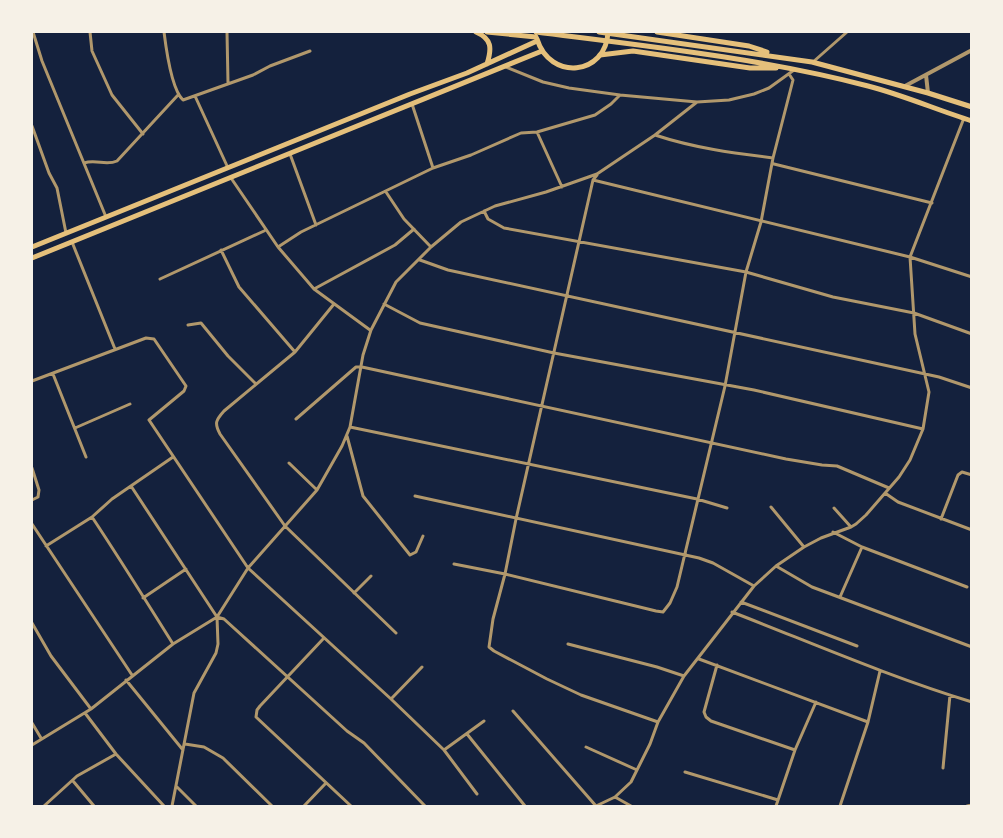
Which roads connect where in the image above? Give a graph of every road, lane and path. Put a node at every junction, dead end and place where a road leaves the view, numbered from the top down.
1 (33, 32) edge
2 (90, 32) edge
3 (164, 32) edge
4 (227, 32) edge
5 (476, 32) edge
6 (487, 32) edge
7 (599, 32) edge
8 (608, 32) edge
9 (657, 32) edge
10 (847, 32) edge
11 (537, 35) edge
12 (972, 50) edge
13 (310, 51) dead end
14 (542, 51) junction
15 (600, 55) junction
16 (777, 56) junction
17 (812, 62) junction
18 (487, 64) junction
19 (505, 67) junction
20 (780, 67) junction
21 (795, 69) junction
22 (789, 74) junction
23 (926, 75) junction
24 (447, 80) junction
25 (228, 83) junction
26 (450, 87) junction
27 (904, 87) junction
28 (928, 93) junction
29 (620, 94) junction
30 (178, 95) junction
31 (195, 96) junction
32 (412, 102) junction
33 (697, 102) junction
34 (972, 107) edge
35 (964, 118) junction
36 (972, 121) edge
37 (32, 126) edge
38 (537, 132) junction
39 (143, 134) junction
40 (655, 135) junction
41 (290, 154) junction
42 (773, 158) junction
43 (84, 163) junction
44 (774, 164) junction
45 (228, 168) junction
46 (433, 168) junction
47 (597, 174) junction
48 (231, 178) junction
49 (593, 180) junction
50 (562, 187) junction
51 (386, 192) junction
52 (932, 203) junction
53 (484, 211) junction
54 (106, 217) junction
55 (761, 222) junction
56 (316, 225) junction
57 (414, 229) junction
58 (265, 230) junction
59 (66, 232) junction
60 (581, 241) junction
61 (72, 242) junction
62 (32, 247) edge
63 (278, 247) junction
64 (431, 247) junction
65 (221, 250) junction
66 (910, 257) junction
67 (32, 258) edge
68 (420, 260) junction
69 (746, 273) junction
70 (971, 275) edge
71 (160, 279) dead end
72 (314, 289) junction
73 (568, 295) junction
74 (334, 304) junction
75 (384, 304) junction
76 (914, 312) junction
77 (188, 325) dead end
78 (371, 330) junction
79 (734, 332) junction
80 (972, 334) edge
81 (115, 349) junction
82 (295, 352) junction
83 (554, 353) junction
84 (362, 367) junction
85 (53, 374) junction
86 (923, 374) junction
87 (32, 381) edge
88 (255, 384) junction
89 (725, 386) junction
90 (972, 388) edge
91 (130, 404) dead end
92 (542, 406) junction
93 (296, 419) dead end
94 (350, 427) junction
95 (75, 428) junction
96 (922, 429) junction
97 (346, 434) junction
98 (711, 443) junction
99 (86, 457) dead end
100 (173, 457) junction
101 (289, 463) dead end
102 (529, 465) junction
103 (32, 468) edge
104 (972, 475) edge
105 (131, 486) junction
106 (889, 488) junction
107 (317, 490) junction
108 (885, 493) junction
109 (415, 496) dead end
110 (696, 499) junction
111 (32, 500) edge
112 (771, 507) dead end
113 (727, 508) dead end
114 (834, 508) dead end
115 (92, 517) junction
116 (516, 519) junction
117 (941, 519) junction
118 (32, 524) edge
119 (285, 526) junction
120 (851, 527) junction
121 (972, 530) edge
122 (833, 532) junction
123 (423, 536) dead end
124 (46, 546) junction
125 (804, 547) junction
126 (862, 547) junction
127 (683, 555) junction
128 (454, 564) dead end
129 (776, 566) junction
130 (248, 568) junction
131 (186, 569) junction
132 (505, 574) junction
133 (371, 576) dead end
134 (754, 585) junction
135 (967, 587) dead end
136 (354, 593) junction
137 (840, 597) junction
138 (143, 598) junction
139 (741, 602) junction
140 (732, 612) junction
141 (217, 617) junction
142 (32, 623) edge
143 (396, 633) dead end
144 (324, 638) junction
145 (173, 644) junction
146 (568, 644) dead end
147 (857, 646) dead end
148 (972, 647) edge
149 (698, 659) junction
150 (717, 665) junction
151 (422, 667) dead end
152 (880, 671) junction
153 (132, 675) junction
154 (684, 676) junction
155 (287, 677) junction
156 (126, 680) junction
157 (950, 695) junction
158 (391, 699) junction
159 (816, 702) junction
160 (972, 702) edge
161 (91, 709) junction
162 (513, 711) dead end
163 (85, 713) junction
164 (484, 721) dead end
165 (658, 722) junction
166 (868, 722) junction
167 (32, 723) edge
168 (467, 734) junction
169 (41, 738) junction
170 (185, 744) junction
171 (32, 745) edge
172 (586, 747) dead end
173 (183, 750) junction
174 (444, 750) junction
175 (795, 750) junction
176 (116, 754) junction
177 (943, 768) dead end
178 (637, 770) junction
179 (685, 772) dead end
180 (73, 781) junction
181 (326, 783) junction
182 (177, 787) junction
183 (477, 794) dead end
184 (615, 797) junction
185 (778, 800) junction
186 (44, 807) edge
187 (94, 807) edge
188 (164, 807) edge
189 (172, 807) edge
190 (196, 807) edge
191 (272, 807) edge
192 (304, 807) edge
193 (351, 807) edge
194 (425, 807) edge
195 (525, 807) edge
196 (596, 807) edge
197 (631, 807) edge
198 (776, 807) edge
199 (840, 807) edge

1 - 43 street
2 - 39 street
3 - 30 street
4 - 25 street
5 - 18 main road
6 - 11 main road
7 - 16 main road
8 - 15 main road
9 - 16 main road
10 - 17 street
11 - 14 main road
11 - 18 main road
11 - 20 main road
12 - 23 street
13 - 25 street
14 - 15 main road
14 - 19 main road
15 - 20 main road
16 - 17 main road
17 - 27 main road
18 - 24 main road
19 - 26 main road
19 - 29 street
20 - 21 main road
21 - 22 street
21 - 35 main road
22 - 33 street
22 - 42 street
23 - 27 street
23 - 28 street
24 - 26 main road
24 - 45 main road
25 - 31 street
26 - 32 main road
27 - 28 main road
28 - 34 main road
29 - 33 street
29 - 38 street
30 - 31 street
30 - 39 street
31 - 45 street
32 - 41 main road
32 - 46 street
33 - 40 street
35 - 36 main road
35 - 52 street
37 - 59 street
38 - 46 street
38 - 50 street
39 - 43 street
40 - 42 street
40 - 47 street
41 - 48 main road
41 - 56 street
42 - 44 street
43 - 54 street
44 - 52 street
44 - 55 street
45 - 54 main road
46 - 51 street
47 - 49 street
47 - 50 street
48 - 58 street
48 - 61 main road
49 - 55 street
49 - 60 street
50 - 53 street
51 - 56 street
51 - 57 street
52 - 66 street
53 - 60 street
53 - 64 street
54 - 59 main road
55 - 66 street
55 - 69 street
56 - 63 street
57 - 64 street
57 - 72 street
58 - 63 street
58 - 65 street
59 - 62 main road
60 - 69 street
60 - 73 street
61 - 67 main road
61 - 81 street
63 - 72 street
64 - 68 street
65 - 71 street
65 - 82 street
66 - 70 street
66 - 76 street
68 - 73 street
68 - 75 street
69 - 76 street
69 - 79 street
72 - 74 street
73 - 79 street
73 - 83 street
74 - 78 street
74 - 82 street
75 - 78 street
75 - 83 street
76 - 80 street
76 - 86 street
77 - 88 street
78 - 84 street
79 - 86 street
79 - 89 street
81 - 85 street
81 - 100 street
82 - 88 street
83 - 89 street
83 - 92 street
84 - 92 street
84 - 93 street
84 - 94 street
85 - 87 street
85 - 95 street
86 - 90 street
86 - 96 street
88 - 119 street
89 - 96 street
89 - 98 street
91 - 95 street
92 - 98 street
92 - 102 street
94 - 97 street
94 - 102 street
95 - 99 street
96 - 106 street
97 - 107 street
97 - 123 street
98 - 106 street
98 - 110 street
100 - 105 street
100 - 130 street
101 - 107 street
102 - 110 street
102 - 116 street
103 - 111 street
104 - 117 street
105 - 115 street
105 - 131 street
106 - 108 street
107 - 119 street
108 - 117 street
108 - 120 street
109 - 116 street
110 - 113 street
110 - 127 street
112 - 125 street
114 - 120 street
115 - 124 street
115 - 138 street
116 - 127 street
116 - 132 street
117 - 121 street
118 - 124 street
119 - 130 street
119 - 136 street
120 - 122 street
122 - 125 street
122 - 126 street
124 - 153 street
125 - 129 street
126 - 135 street
126 - 137 street
127 - 132 street
127 - 134 street
128 - 132 street
129 - 134 street
129 - 137 street
130 - 141 street
130 - 144 street
131 - 138 street
131 - 141 street
132 - 165 street
133 - 136 street
134 - 139 street
136 - 143 street
137 - 148 street
138 - 145 street
139 - 140 street
139 - 147 street
140 - 149 street
140 - 152 street
141 - 145 street
141 - 155 street
141 - 170 street
142 - 161 street
144 - 155 street
144 - 158 street
145 - 153 street
146 - 154 street
149 - 150 street
149 - 154 street
150 - 159 street
150 - 175 street
151 - 158 street
152 - 157 street
152 - 166 street
153 - 156 street
154 - 165 street
155 - 181 street
155 - 194 street
156 - 161 street
156 - 173 street
157 - 160 street
157 - 177 street
158 - 174 street
159 - 166 street
159 - 175 street
161 - 163 street
162 - 196 street
163 - 169 street
163 - 176 street
164 - 168 street
165 - 178 street
166 - 199 street
167 - 169 street
168 - 174 street
168 - 195 street
169 - 171 street
170 - 173 street
170 - 191 street
172 - 178 street
173 - 182 street
174 - 183 street
175 - 185 street
176 - 180 street
176 - 188 street
178 - 184 street
179 - 185 street
180 - 186 street
180 - 187 street
181 - 192 street
181 - 193 street
182 - 189 street
182 - 190 street
184 - 196 street
184 - 197 street
185 - 198 street

